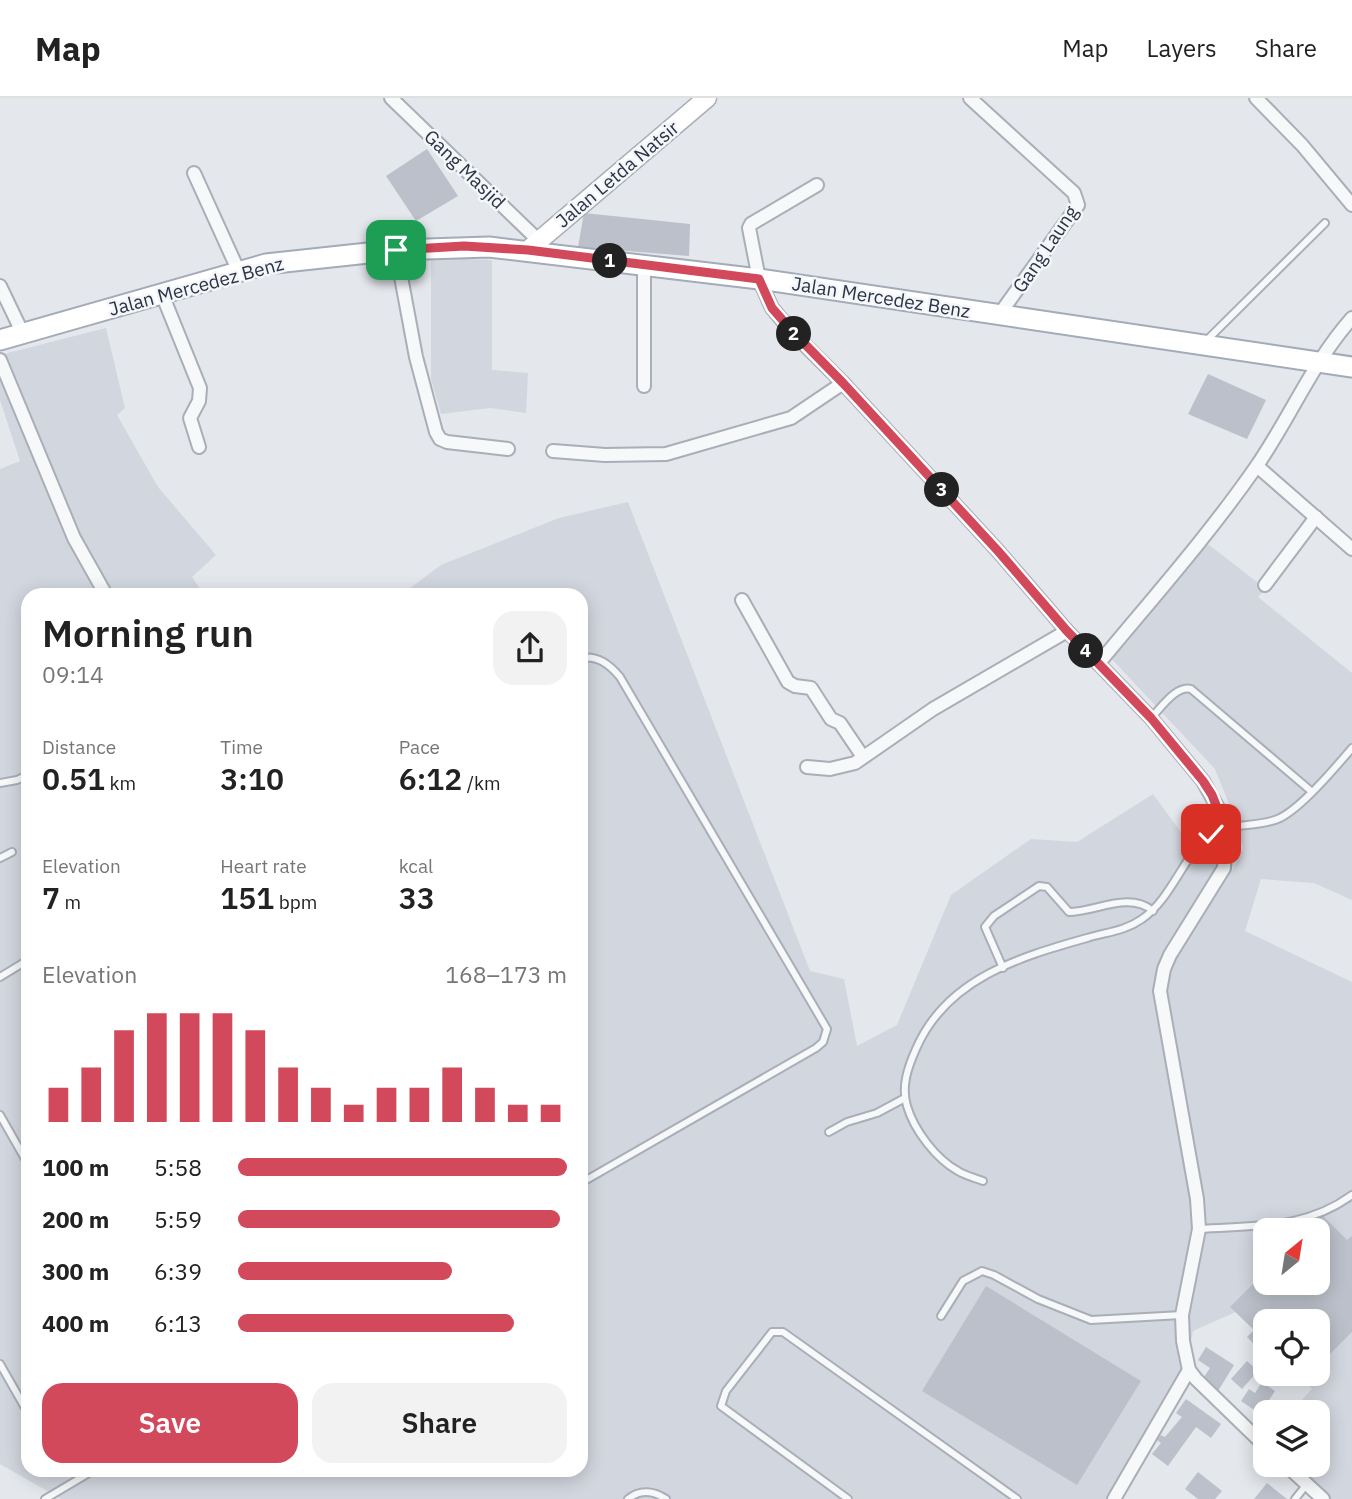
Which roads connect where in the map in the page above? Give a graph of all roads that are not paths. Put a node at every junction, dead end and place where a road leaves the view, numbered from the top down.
1 (391, 98) edge
2 (707, 98) edge
3 (970, 98) edge
4 (1256, 98) edge
5 (194, 173) dead end
6 (817, 185) dead end
7 (1352, 205) edge
8 (1325, 223) dead end
9 (533, 245) junction
10 (396, 250) junction
11 (644, 265) junction
12 (239, 272) junction
13 (759, 279) junction
14 (0, 286) edge
15 (162, 294) junction
16 (999, 315) junction
17 (1352, 318) edge
18 (23, 334) junction
19 (0, 340) edge
20 (1201, 345) junction
21 (0, 360) edge
22 (1318, 363) junction
23 (1352, 367) edge
24 (843, 383) junction
25 (644, 386) dead end
26 (199, 447) dead end
27 (508, 449) dead end
28 (554, 451) dead end
29 (1257, 466) junction
30 (1316, 517) junction
31 (1352, 549) edge
32 (1265, 585) dead end
33 (102, 588) edge
34 (741, 600) dead end
35 (1067, 631) junction
36 (588, 657) edge
37 (1099, 663) junction
38 (1151, 718) junction
39 (1352, 748) edge
40 (863, 757) junction
41 (807, 767) dead end
42 (21, 778) edge
43 (0, 783) edge
44 (1311, 791) junction
45 (1226, 830) junction
46 (12, 852) dead end
47 (0, 858) edge
48 (1153, 911) junction
49 (21, 964) edge
50 (1003, 968) junction
51 (0, 977) edge
52 (905, 1098) junction
53 (0, 1115) edge
54 (829, 1132) dead end
55 (21, 1152) edge
56 (588, 1178) edge
57 (983, 1181) dead end
58 (1352, 1195) edge
59 (1199, 1229) junction
60 (1182, 1315) junction
61 (941, 1316) dead end
62 (0, 1364) edge
63 (1189, 1370) junction
64 (21, 1401) edge
65 (1253, 1435) edge
66 (81, 1477) edge
67 (1299, 1477) edge
68 (1307, 1484) junction
69 (45, 1499) edge
70 (628, 1499) edge
71 (666, 1499) edge
72 (848, 1499) edge
73 (1017, 1499) edge
74 (1114, 1499) edge
75 (1295, 1499) edge
76 (1322, 1499) edge

1 - 9 street, Gang Masjid
2 - 9 street, Jalan Letda Natsir
3 - 16 street, Gang Laung
4 - 7 street
5 - 12 street
6 - 13 street
8 - 20 lane
9 - 10 main road, Jalan Mercedez Benz
9 - 11 main road, Jalan Mercedez Benz
10 - 12 main road, Jalan Mercedez Benz
10 - 27 street
11 - 13 main road, Jalan Mercedez Benz
11 - 25 street
12 - 15 main road, Jalan Mercedez Benz
13 - 16 main road, Jalan Mercedez Benz
13 - 24 street
14 - 18 street
15 - 18 main road, Jalan Mercedez Benz
15 - 26 street
16 - 20 main road, Jalan Mercedez Benz
17 - 22 street
18 - 19 main road, Jalan Mercedez Benz
20 - 22 main road, Jalan Mercedez Benz
21 - 33 street
22 - 23 main road, Jalan Mercedez Benz
22 - 29 street
24 - 28 street
24 - 35 street
29 - 30 street
29 - 37 street
30 - 31 street
30 - 32 street
34 - 40 street
35 - 37 street
35 - 40 street
36 - 56 lane
37 - 38 street
38 - 44 lane
38 - 45 street
39 - 44 lane
40 - 41 street
42 - 43 lane
44 - 45 lane
45 - 48 lane
45 - 59 street
46 - 47 lane
48 - 50 lane
48 - 50 lane
49 - 51 lane
50 - 52 lane
52 - 54 lane
52 - 57 lane
53 - 55 lane
58 - 59 lane
59 - 60 street
60 - 61 lane
60 - 63 street
62 - 64 lane
63 - 65 street
63 - 74 street
66 - 69 lane
67 - 68 street
68 - 75 lane
68 - 76 street
70 - 71 lane
72 - 73 lane

